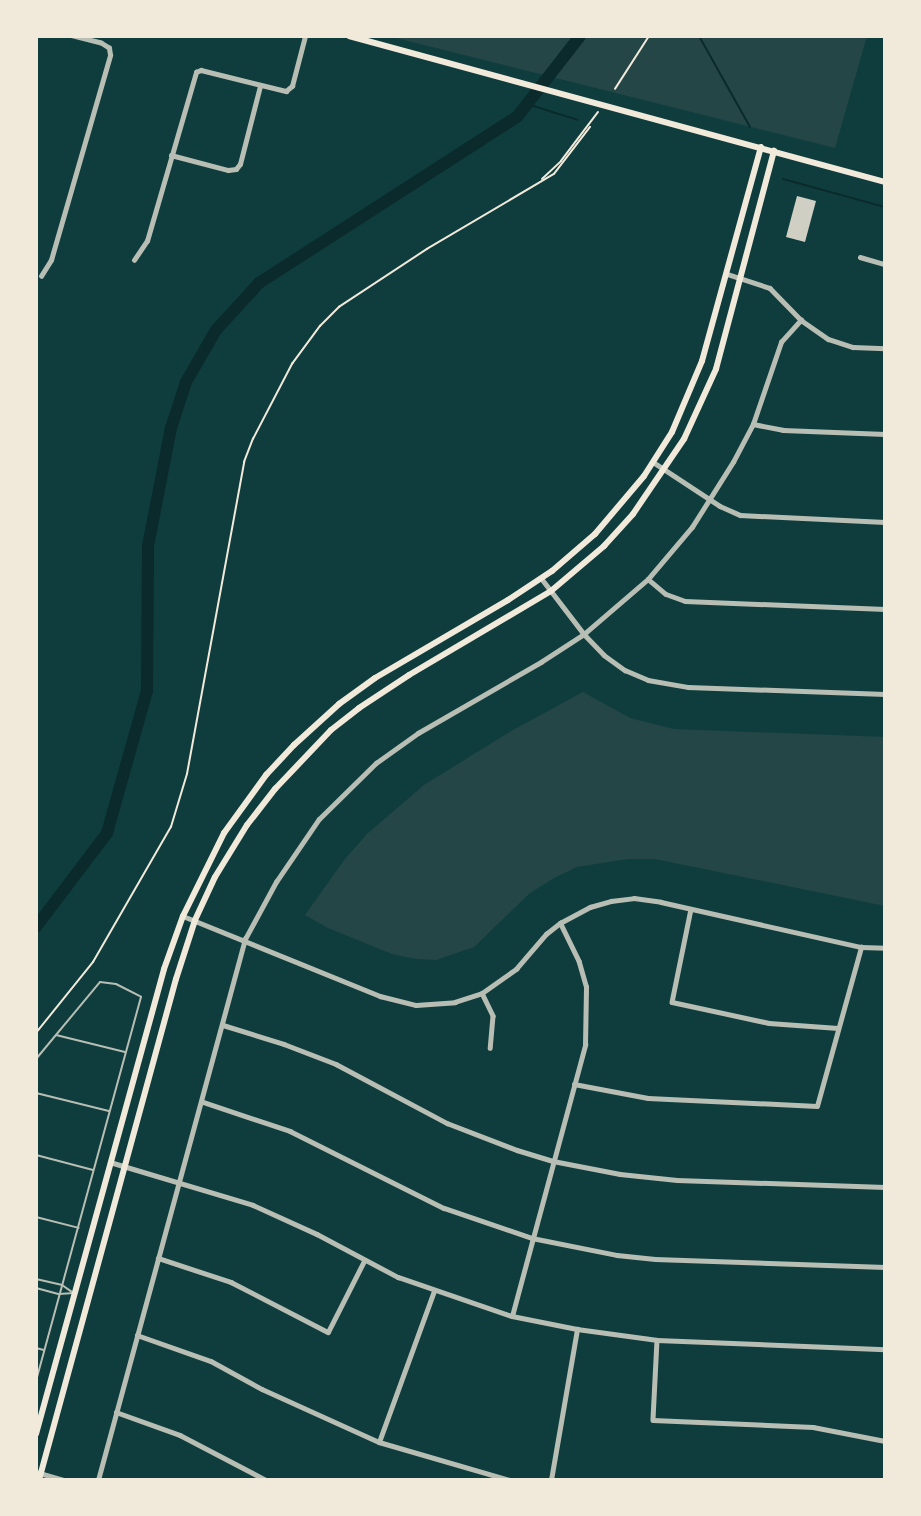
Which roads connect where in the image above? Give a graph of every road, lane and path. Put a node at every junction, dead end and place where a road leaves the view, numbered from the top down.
1 (72, 36) edge
2 (305, 36) edge
3 (349, 36) edge
4 (650, 36) edge
5 (260, 86) junction
6 (615, 89) dead end
7 (599, 102) junction
8 (590, 127) dead end
9 (761, 147) junction
10 (774, 151) junction
11 (171, 155) junction
12 (539, 182) junction
13 (885, 182) edge
14 (860, 257) dead end
15 (134, 260) dead end
16 (885, 264) edge
17 (728, 274) junction
18 (41, 276) dead end
19 (742, 278) junction
20 (801, 320) junction
21 (885, 348) edge
22 (753, 424) junction
23 (885, 434) edge
24 (653, 462) junction
25 (665, 470) junction
26 (710, 500) junction
27 (885, 522) edge
28 (542, 579) junction
29 (648, 579) junction
30 (551, 591) junction
31 (885, 609) edge
32 (584, 634) junction
33 (375, 678) junction
34 (384, 691) junction
35 (885, 694) edge
36 (691, 909) junction
37 (183, 916) junction
38 (195, 920) junction
39 (560, 923) junction
40 (245, 939) junction
41 (861, 947) junction
42 (885, 948) edge
43 (482, 993) junction
44 (223, 1025) junction
45 (838, 1028) junction
46 (36, 1034) edge
47 (56, 1035) junction
48 (490, 1048) dead end
49 (125, 1052) junction
50 (36, 1059) edge
51 (574, 1084) junction
52 (36, 1093) edge
53 (203, 1102) junction
54 (109, 1111) junction
55 (36, 1155) edge
56 (553, 1161) junction
57 (110, 1162) junction
58 (125, 1166) junction
59 (93, 1170) junction
60 (180, 1181) junction
61 (885, 1187) edge
62 (36, 1217) edge
63 (79, 1228) junction
64 (532, 1238) junction
65 (158, 1258) junction
66 (364, 1261) junction
67 (885, 1267) edge
68 (36, 1279) edge
69 (62, 1286) junction
70 (36, 1288) edge
71 (434, 1291) junction
72 (75, 1293) junction
73 (59, 1294) junction
74 (89, 1297) junction
75 (512, 1316) junction
76 (577, 1329) junction
77 (137, 1335) junction
78 (657, 1340) junction
79 (36, 1348) edge
80 (885, 1349) edge
81 (44, 1350) junction
82 (36, 1381) edge
83 (116, 1413) junction
84 (36, 1434) edge
85 (885, 1441) edge
86 (379, 1442) junction
87 (39, 1475) edge
88 (64, 1480) edge
89 (98, 1480) edge
90 (266, 1480) edge
91 (510, 1480) edge
92 (551, 1480) edge

1 - 18 street
2 - 5 street
3 - 7 main road
4 - 6 path
5 - 11 street
5 - 11 street
7 - 9 main road
7 - 12 path
8 - 12 path
9 - 10 main road
9 - 17 main road
10 - 13 main road
10 - 19 main road
11 - 15 street
12 - 46 path
14 - 16 street
17 - 19 street
17 - 24 main road
19 - 20 street
19 - 25 main road
20 - 21 street
20 - 22 street
22 - 23 street
22 - 26 street
24 - 25 street
24 - 28 main road
25 - 26 street
25 - 30 main road
26 - 27 street
26 - 29 street
28 - 30 street
28 - 33 main road
29 - 31 street
29 - 32 street
30 - 32 street
30 - 34 main road
32 - 35 street
32 - 40 street
33 - 34 main road
33 - 37 main road
34 - 38 main road
36 - 39 street
36 - 41 street
36 - 45 street
37 - 38 street
37 - 57 main road
38 - 40 street
38 - 58 main road
39 - 43 street
39 - 51 street
40 - 43 street
40 - 44 street
41 - 42 street
41 - 45 street
43 - 48 street
44 - 53 street
44 - 56 street
45 - 51 street
47 - 49 lane
47 - 49 lane
47 - 50 lane
49 - 54 lane
51 - 56 street
52 - 54 lane
53 - 60 street
53 - 64 street
54 - 59 lane
55 - 59 lane
56 - 61 street
56 - 64 street
57 - 58 street
57 - 72 main road
58 - 60 street
58 - 74 main road
59 - 63 lane
60 - 65 street
60 - 66 street
62 - 63 lane
63 - 69 lane
64 - 67 street
64 - 75 street
65 - 66 street
65 - 77 street
66 - 71 street
68 - 69 lane
69 - 72 lane
69 - 73 lane
70 - 73 lane
71 - 75 street
71 - 86 street
72 - 73 lane
72 - 74 main road
72 - 84 main road
73 - 81 lane
74 - 87 main road
75 - 76 street
76 - 78 street
76 - 92 street
77 - 83 street
77 - 86 street
78 - 80 street
78 - 85 street
79 - 81 lane
81 - 82 lane
83 - 89 street
83 - 90 street
86 - 91 street
87 - 88 street

